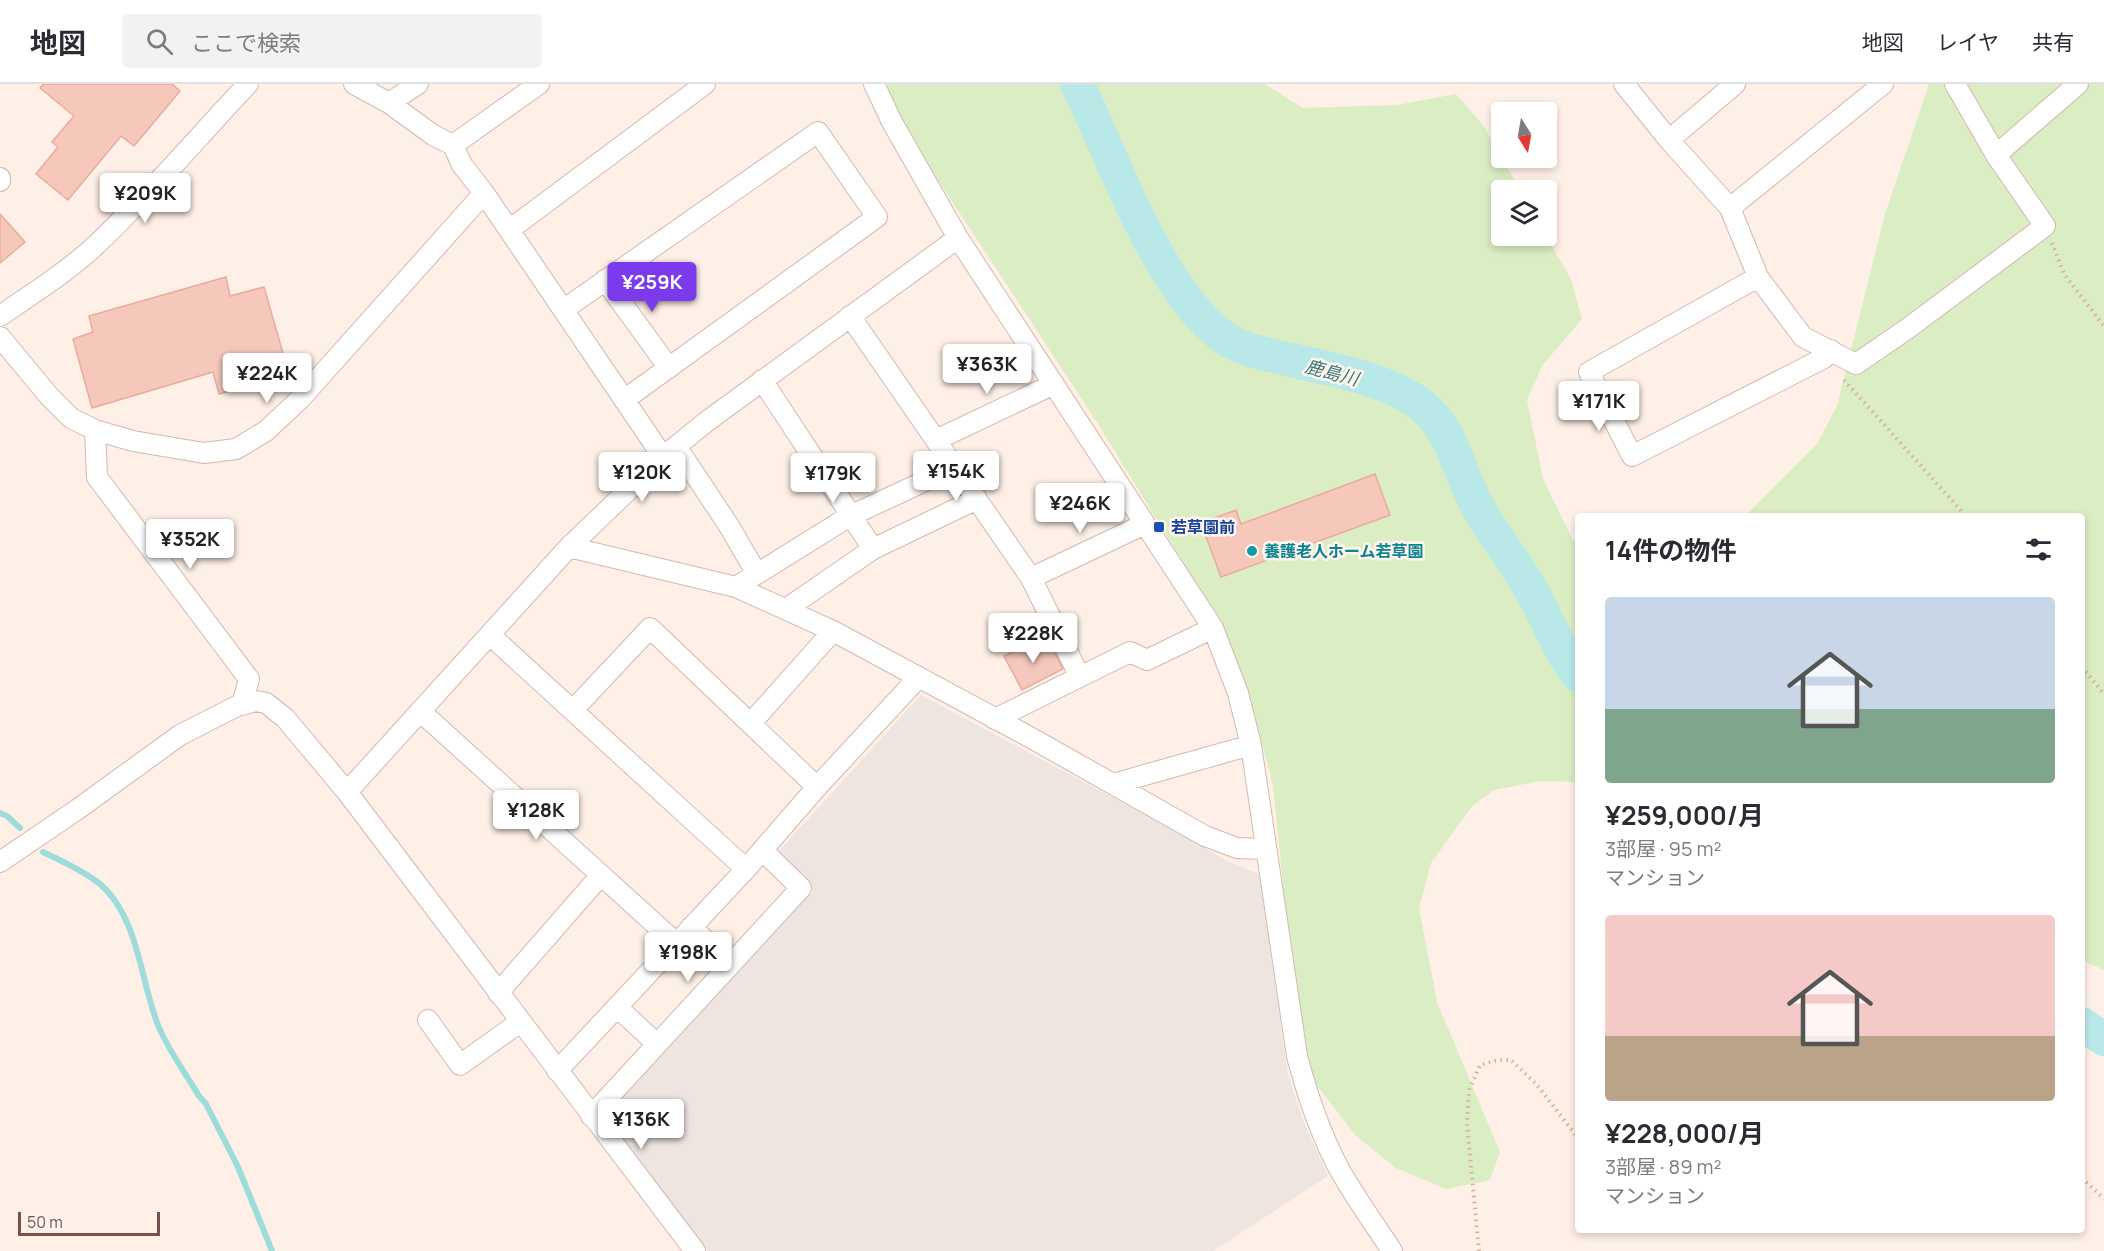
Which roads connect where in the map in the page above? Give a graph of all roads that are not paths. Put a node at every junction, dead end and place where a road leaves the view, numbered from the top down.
1 (248, 84) edge
2 (354, 84) edge
3 (418, 84) edge
4 (539, 84) edge
5 (874, 84) edge
6 (1624, 84) edge
7 (1735, 84) edge
8 (1883, 84) edge
9 (1955, 84) edge
10 (2078, 84) edge
11 (701, 85) edge
12 (389, 103) junction
13 (1669, 141) junction
14 (453, 145) junction
15 (1996, 154) junction
16 (484, 193) junction
17 (1730, 208) junction
18 (509, 230) junction
19 (958, 238) junction
20 (1758, 277) junction
21 (605, 280) junction
22 (563, 310) junction
23 (0, 316) edge
24 (850, 316) junction
25 (0, 337) edge
26 (1828, 354) junction
27 (669, 368) junction
28 (762, 380) junction
29 (1054, 384) junction
30 (624, 400) junction
31 (95, 430) junction
32 (936, 440) junction
33 (669, 452) junction
34 (955, 467) junction
35 (977, 499) junction
36 (850, 516) junction
37 (1145, 524) junction
38 (569, 547) junction
39 (873, 549) junction
40 (757, 574) junction
41 (1031, 578) junction
42 (736, 587) junction
43 (786, 609) junction
44 (1213, 628) junction
45 (833, 631) junction
46 (490, 634) junction
47 (1080, 677) junction
48 (918, 678) junction
49 (242, 705) junction
50 (573, 710) junction
51 (420, 711) junction
52 (995, 719) junction
53 (751, 723) junction
54 (1251, 745) junction
55 (1113, 784) junction
56 (817, 787) junction
57 (347, 792) junction
58 (1266, 849) junction
59 (762, 850) junction
60 (0, 862) edge
61 (746, 869) junction
62 (601, 875) junction
63 (691, 927) junction
64 (676, 943) junction
65 (731, 964) junction
66 (498, 993) junction
67 (617, 1007) junction
68 (428, 1020) dead end
69 (520, 1022) junction
70 (657, 1044) junction
71 (557, 1071) junction
72 (591, 1116) junction
73 (695, 1251) edge
74 (1392, 1251) edge

1 - 23 street
2 - 12 street
3 - 12 street
4 - 14 street
5 - 19 street
6 - 13 street
7 - 13 street
8 - 17 street
9 - 15 street
10 - 15 street
11 - 18 street
12 - 14 street
13 - 17 street
14 - 16 street
15 - 26 street
16 - 18 street
16 - 31 street
17 - 20 street
18 - 22 street
19 - 24 street
19 - 29 street
20 - 26 street
20 - 26 street
21 - 22 street
21 - 27 street
21 - 27 street
22 - 30 street
24 - 28 street
24 - 32 street
25 - 31 street
27 - 30 street
28 - 33 street
28 - 36 street
29 - 32 street
29 - 37 street
30 - 33 street
31 - 49 street
32 - 34 street
33 - 38 street
33 - 40 street
34 - 35 street
34 - 36 street
35 - 39 street
35 - 41 street
36 - 39 street
36 - 40 street
37 - 41 street
37 - 44 street
38 - 42 street
38 - 46 street
39 - 43 street
40 - 42 street
41 - 47 street
42 - 43 street
43 - 45 street
44 - 47 street
44 - 54 street
45 - 48 street
45 - 53 street
46 - 50 street
46 - 51 street
47 - 52 street
48 - 52 street
48 - 56 street
49 - 57 street
49 - 60 street
50 - 53 street
50 - 61 street
51 - 57 street
51 - 62 street
52 - 55 street
53 - 56 street
54 - 55 street
54 - 58 street
55 - 58 street
56 - 59 street
57 - 66 street
58 - 74 street
59 - 61 street
59 - 65 street
61 - 63 street
62 - 64 street
62 - 66 street
63 - 64 street
63 - 65 street
64 - 67 street
65 - 70 street
66 - 69 street
67 - 70 street
67 - 71 street
68 - 69 street
69 - 71 street
70 - 72 street
71 - 72 street
72 - 73 street

